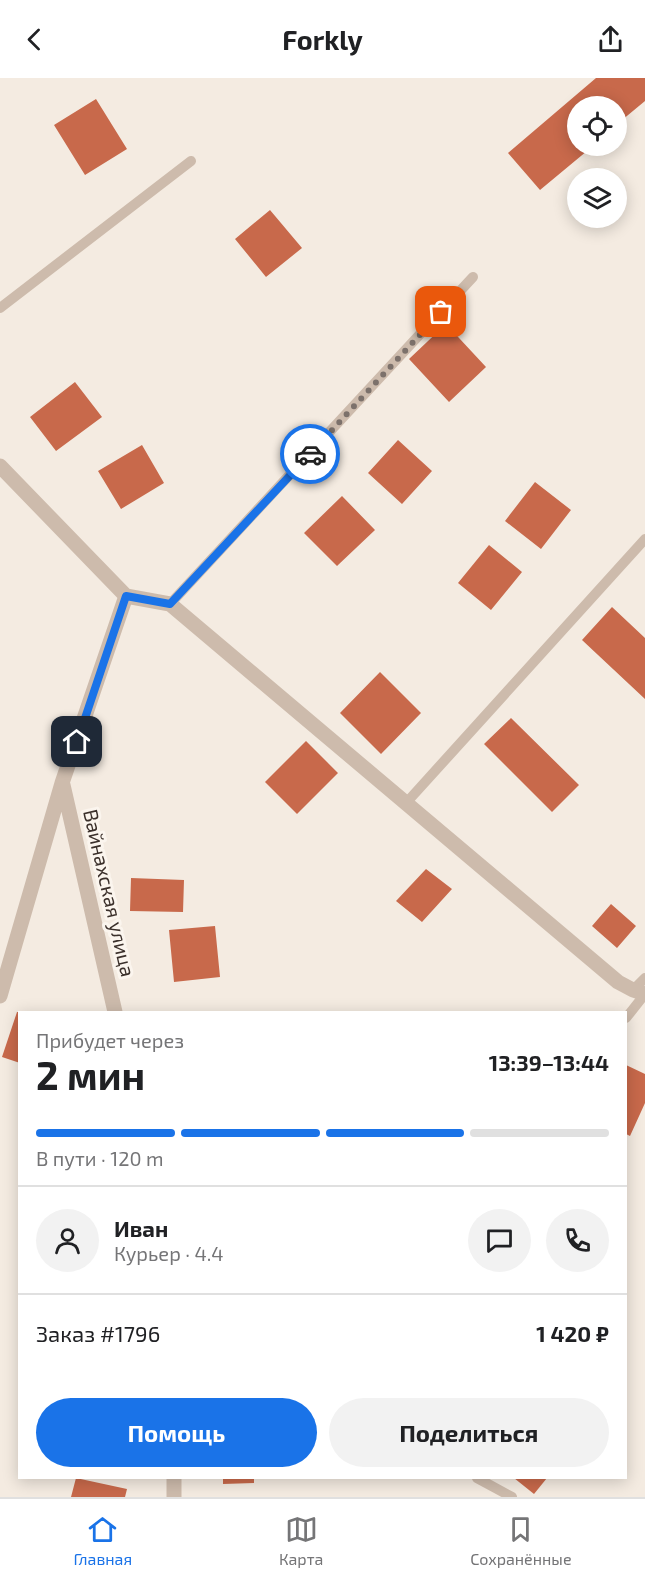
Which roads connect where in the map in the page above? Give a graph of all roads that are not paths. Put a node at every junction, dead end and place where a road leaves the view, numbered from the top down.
1 (191, 161) dead end
2 (473, 278) dead end
3 (0, 308) edge
4 (0, 466) edge
5 (645, 539) edge
6 (126, 596) junction
7 (170, 604) junction
8 (62, 783) junction
9 (407, 802) junction
10 (645, 978) edge
11 (639, 992) edge
12 (0, 996) edge
13 (115, 1011) edge
14 (627, 1016) edge
15 (174, 1479) edge
16 (479, 1479) edge
17 (174, 1497) edge
18 (512, 1497) edge

1 - 3 lane
2 - 7 lane
4 - 6 street
5 - 9 lane
6 - 7 street
6 - 8 street
7 - 9 street
8 - 12 street
8 - 13 street, Вайнахская улица
9 - 11 street
10 - 11 lane
11 - 14 lane
15 - 17 street
16 - 18 lane

